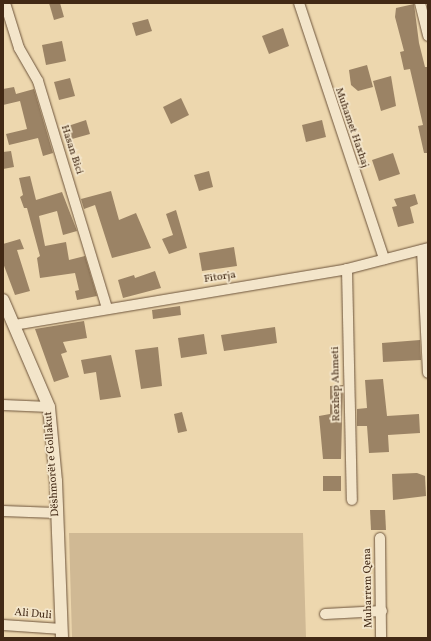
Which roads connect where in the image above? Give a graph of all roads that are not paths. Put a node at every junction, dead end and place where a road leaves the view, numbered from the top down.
1 (5, 3) edge
2 (299, 3) edge
3 (420, 3) edge
4 (428, 36) edge
5 (425, 249) edge
6 (384, 259) junction
7 (347, 269) junction
8 (3, 300) edge
9 (107, 308) junction
10 (14, 325) junction
11 (428, 373) edge
12 (3, 405) edge
13 (49, 407) junction
14 (352, 500) dead end
15 (3, 511) edge
16 (56, 513) junction
17 (380, 538) dead end
18 (382, 611) junction
19 (324, 614) dead end
20 (3, 624) edge
21 (62, 634) edge
22 (381, 638) edge

1 - 9 street, Hasan Bici
2 - 6 street, Muhamet Haxhaj
3 - 4 street
5 - 6 street, Fitorja
5 - 11 street
6 - 7 street, Fitorja
7 - 9 street, Fitorja
7 - 14 street, Rexhep Ahmeti
8 - 10 street, Dëshmorët e Gollakut
9 - 10 street, Fitorja
10 - 13 street, Dëshmorët e Gollakut
12 - 13 street
13 - 16 street, Dëshmorët e Gollakut
15 - 16 street
16 - 21 street, Dëshmorët e Gollakut
17 - 18 street, Muharrem Qena
18 - 19 street
18 - 22 street, Muharrem Qena
20 - 21 street, Ali Duli

